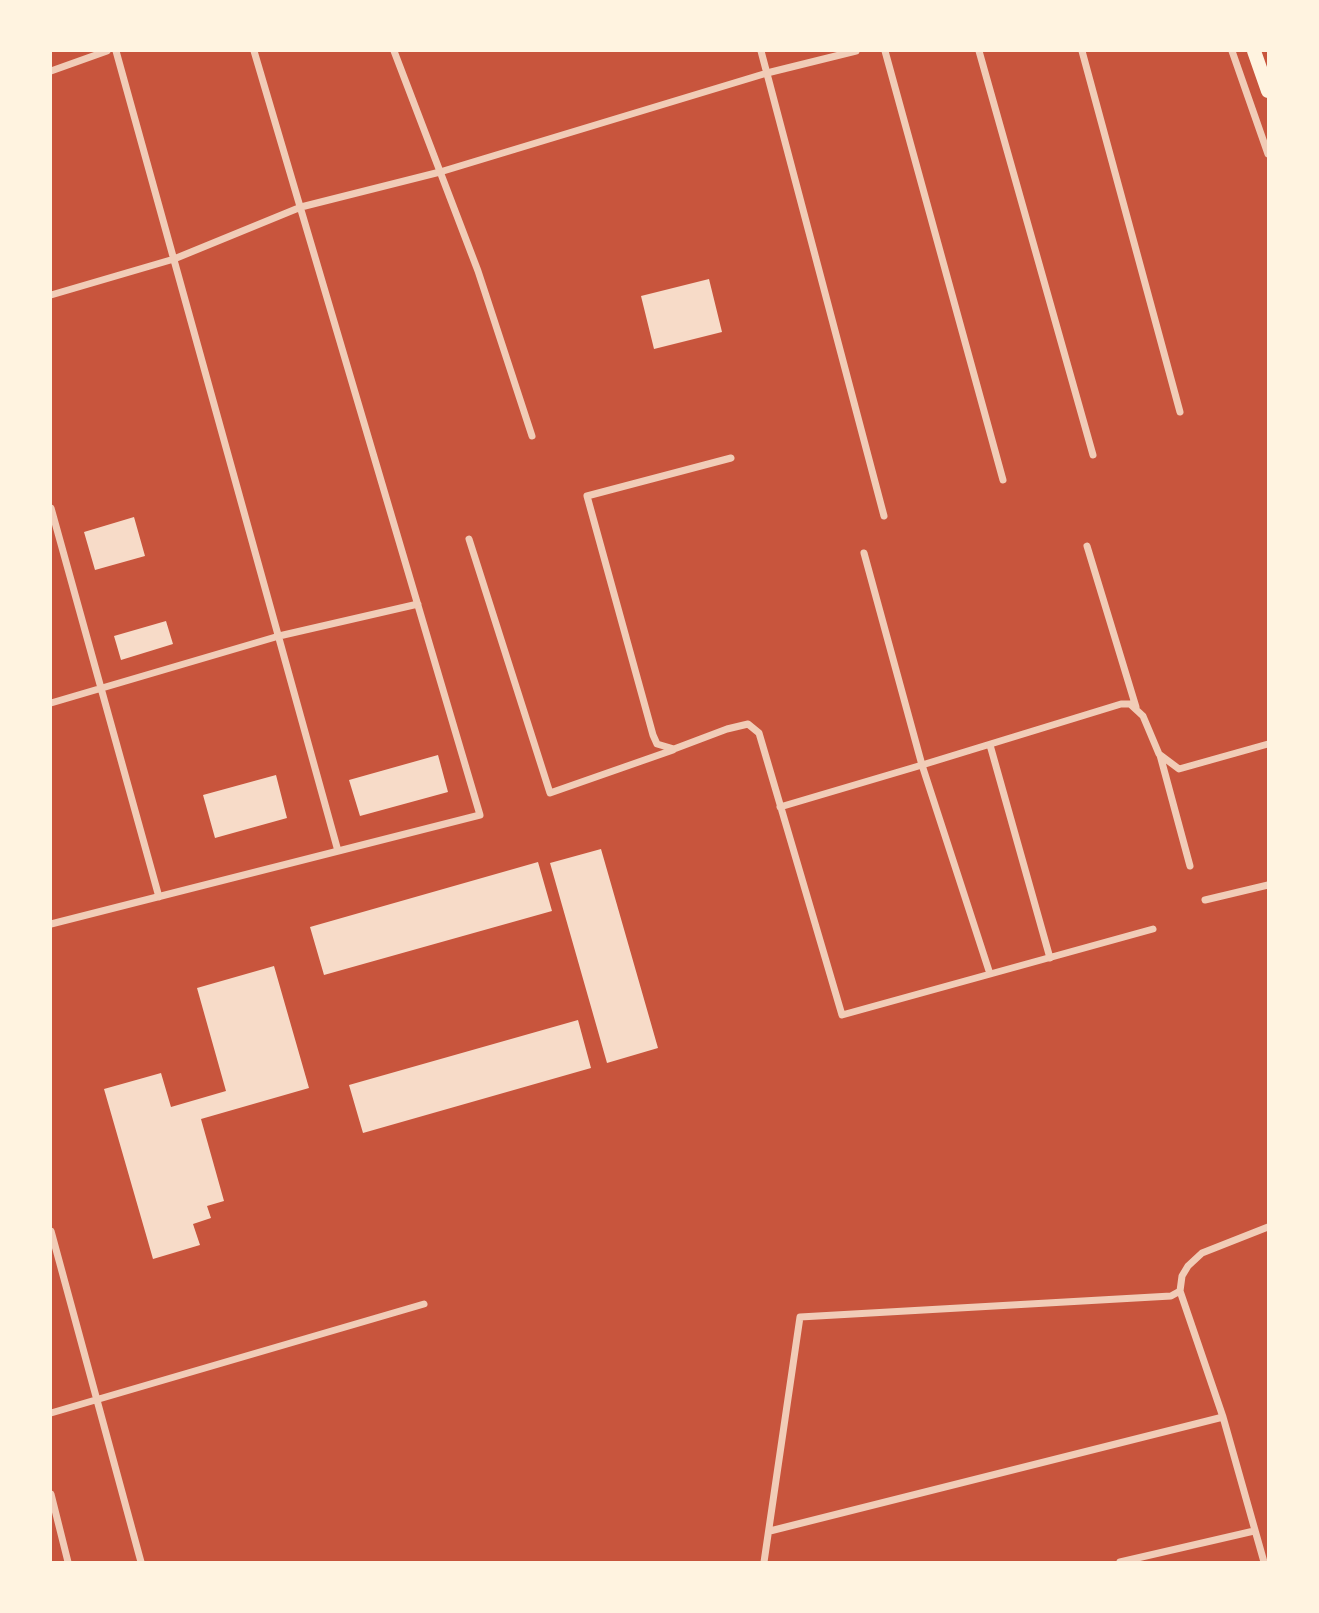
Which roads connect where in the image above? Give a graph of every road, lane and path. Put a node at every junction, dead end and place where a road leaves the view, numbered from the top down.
1 (107, 51) edge
2 (116, 51) edge
3 (254, 51) edge
4 (394, 51) edge
5 (761, 51) edge
6 (856, 51) edge
7 (886, 51) edge
8 (979, 51) edge
9 (1082, 51) edge
10 (1232, 51) edge
11 (1254, 51) edge
12 (51, 71) edge
13 (767, 73) junction
14 (1268, 90) edge
15 (1268, 154) edge
16 (440, 172) junction
17 (301, 207) junction
18 (174, 259) junction
19 (51, 294) edge
20 (1180, 412) dead end
21 (531, 436) dead end
22 (1093, 455) dead end
23 (730, 458) dead end
24 (1003, 480) dead end
25 (51, 508) edge
26 (884, 516) dead end
27 (469, 539) dead end
28 (1087, 547) dead end
29 (864, 553) dead end
30 (418, 604) junction
31 (279, 636) junction
32 (101, 689) junction
33 (51, 703) edge
34 (1136, 708) junction
35 (1268, 744) edge
36 (990, 745) junction
37 (674, 749) junction
38 (1160, 754) junction
39 (922, 765) junction
40 (780, 807) junction
41 (338, 851) junction
42 (1190, 866) dead end
43 (1268, 885) edge
44 (159, 897) junction
45 (1205, 900) dead end
46 (51, 923) edge
47 (1153, 929) dead end
48 (1050, 958) junction
49 (990, 974) junction
50 (1268, 1227) edge
51 (51, 1231) edge
52 (1180, 1291) junction
53 (424, 1304) dead end
54 (97, 1399) junction
55 (51, 1413) edge
56 (1223, 1417) junction
57 (51, 1494) edge
58 (770, 1531) junction
59 (1254, 1531) junction
60 (68, 1562) edge
61 (141, 1562) edge
62 (764, 1562) edge
63 (1120, 1562) edge
64 (1264, 1562) edge

1 - 12 street
2 - 18 street
3 - 17 street
4 - 16 street
5 - 13 street
6 - 13 street
7 - 24 street
8 - 22 street
9 - 20 street
10 - 15 street
11 - 14 main road
13 - 16 street
13 - 26 street
16 - 17 street
16 - 21 street
17 - 18 street
17 - 30 street
18 - 19 street
18 - 31 street
23 - 37 street
25 - 32 street
27 - 37 street
28 - 34 street
29 - 39 street
30 - 31 street
30 - 41 street
31 - 32 street
31 - 41 street
32 - 33 street
32 - 44 street
34 - 36 street
34 - 38 street
35 - 38 street
36 - 39 street
36 - 48 street
37 - 40 street
38 - 42 street
39 - 40 street
39 - 49 street
40 - 49 street
41 - 44 street
43 - 45 street
44 - 46 street
47 - 48 street
48 - 49 street
50 - 52 street
51 - 54 street
52 - 56 street
52 - 58 street
53 - 54 street
54 - 55 street
54 - 61 street
56 - 58 street
56 - 59 street
57 - 60 street
58 - 62 street
59 - 63 street
59 - 64 street

